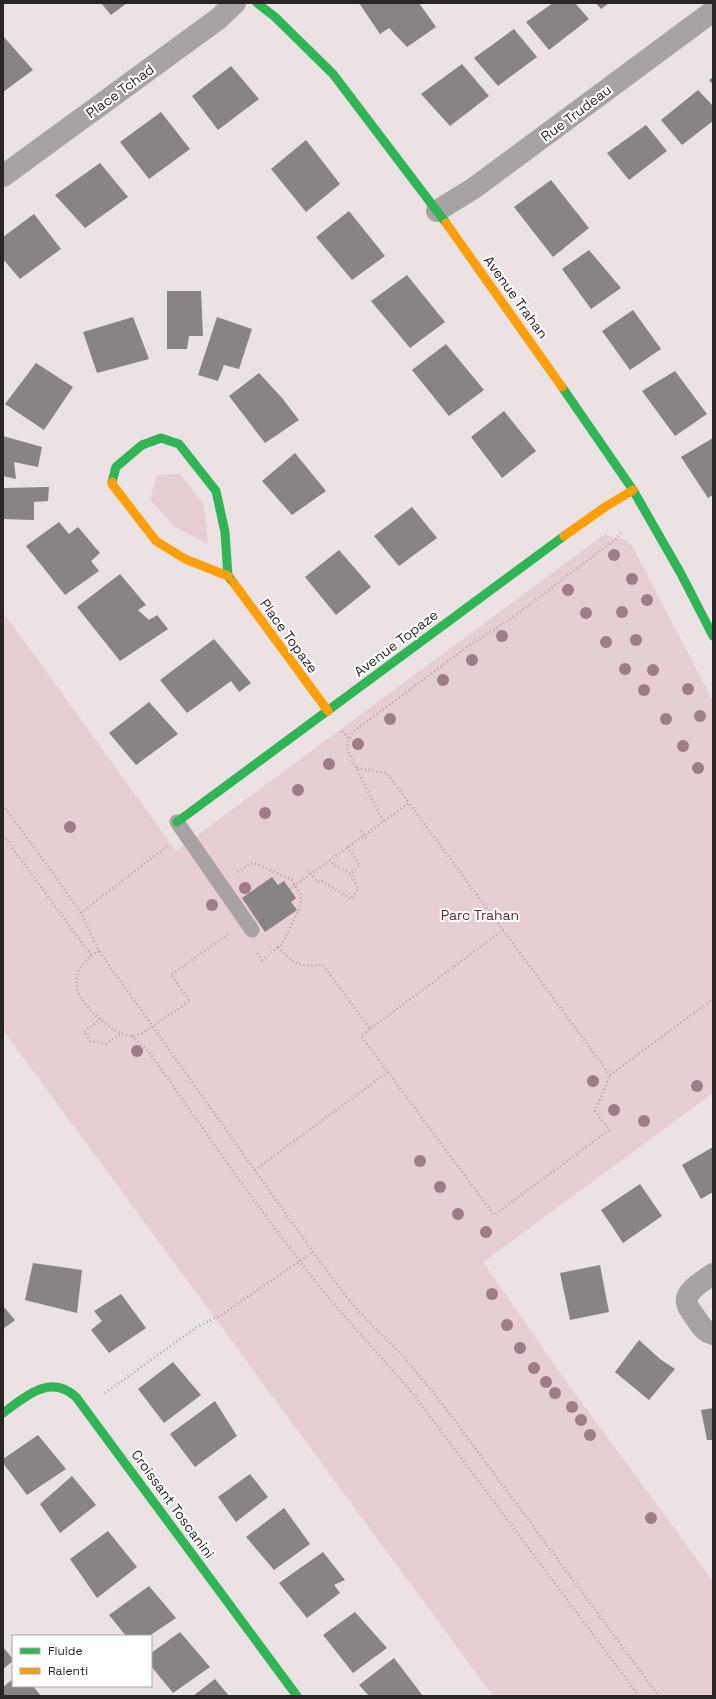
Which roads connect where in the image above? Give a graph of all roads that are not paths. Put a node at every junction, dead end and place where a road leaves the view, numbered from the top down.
1 (235, 3) edge
2 (257, 3) edge
3 (713, 11) edge
4 (3, 176) edge
5 (437, 212) junction
6 (633, 490) junction
7 (228, 576) junction
8 (713, 636) edge
9 (328, 711) junction
10 (177, 822) joint
11 (252, 930) dead end
12 (713, 1274) edge
13 (713, 1334) edge
14 (3, 1413) edge
15 (297, 1696) edge

1 - 4 street, Place Tchad
2 - 5 street, Avenue Trahan
3 - 5 street, Rue Trudeau
5 - 6 street, Avenue Trahan
6 - 8 street, Avenue Trahan
6 - 9 street, Avenue Topaze
7 - 7 street
7 - 9 street, Place Topaze
9 - 10 street, Avenue Topaze
10 - 11 lane
12 - 13 street
14 - 15 street, Croissant Toscanini

